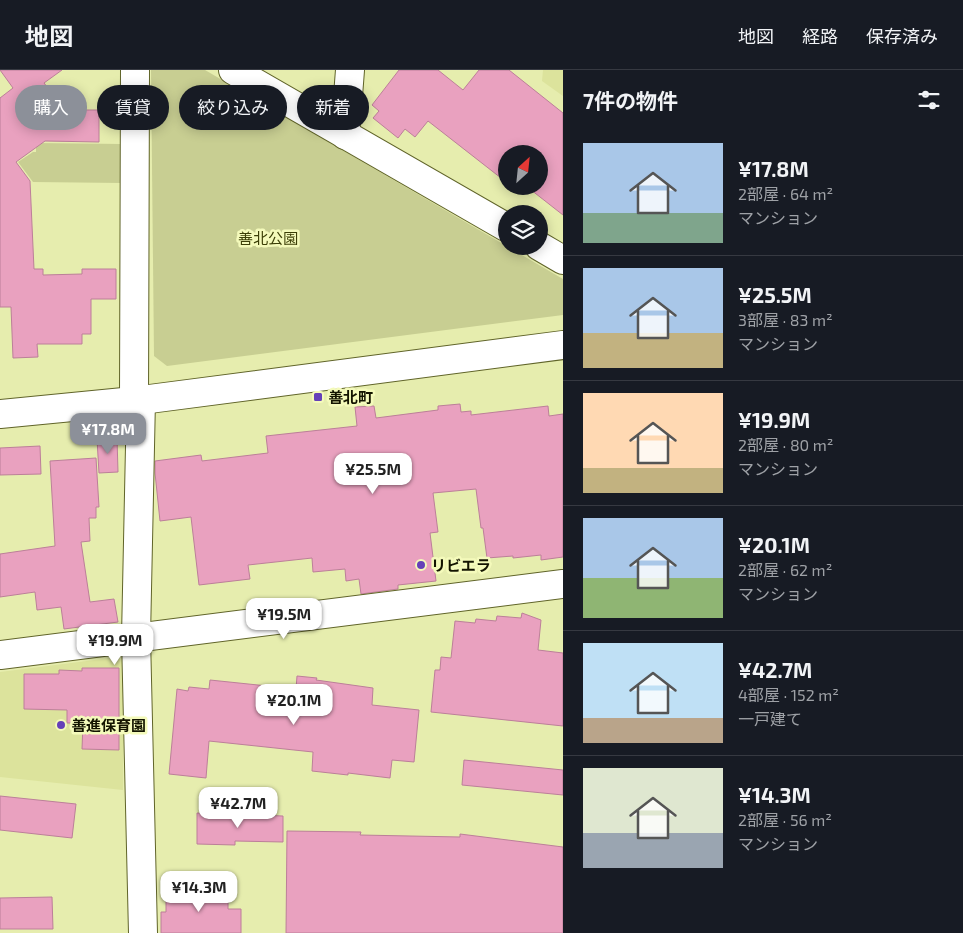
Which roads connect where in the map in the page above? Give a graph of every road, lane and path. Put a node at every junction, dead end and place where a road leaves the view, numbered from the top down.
1 (135, 70) edge
2 (233, 70) edge
3 (350, 70) edge
4 (345, 135) junction
5 (498, 222) edge
6 (548, 251) edge
7 (563, 260) edge
8 (563, 345) edge
9 (138, 400) junction
10 (0, 414) edge
11 (563, 584) edge
12 (136, 637) junction
13 (0, 654) edge
14 (143, 933) edge

1 - 9 street
2 - 4 street
3 - 4 street
4 - 5 street
6 - 7 street
8 - 9 street
9 - 10 street
9 - 12 street
11 - 12 street
12 - 13 street
12 - 14 street

